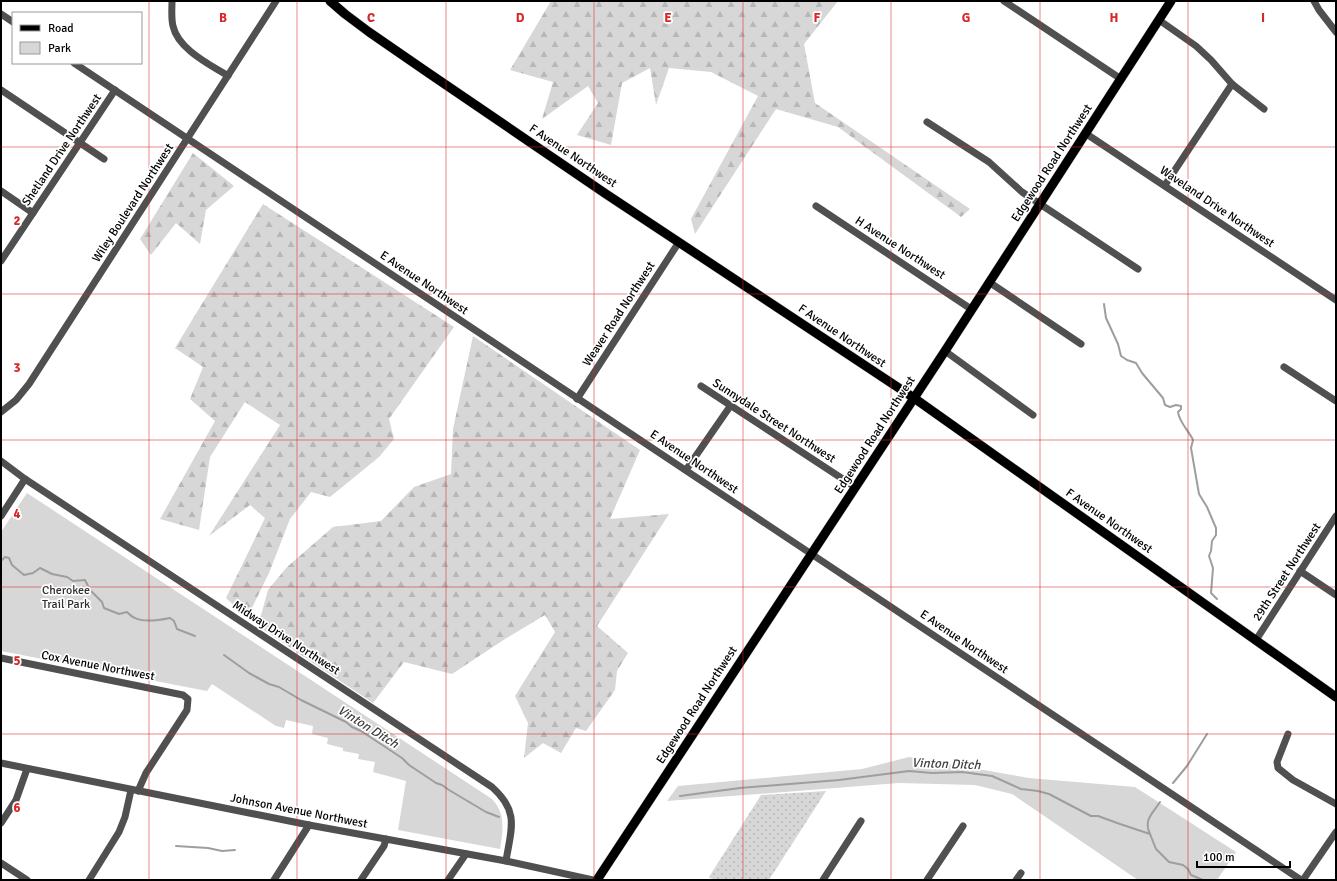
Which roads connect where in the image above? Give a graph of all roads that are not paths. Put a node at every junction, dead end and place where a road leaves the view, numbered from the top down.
1 (172, 1) edge
2 (276, 1) edge
3 (330, 1) edge
4 (1004, 1) edge
5 (1172, 1) edge
6 (1314, 1) edge
7 (1, 14) edge
8 (1159, 20) junction
9 (12, 21) edge
10 (1336, 32) edge
11 (76, 64) edge
12 (228, 76) junction
13 (1121, 79) junction
14 (1232, 84) junction
15 (1, 90) edge
16 (116, 90) junction
17 (1264, 109) dead end
18 (927, 122) dead end
19 (1085, 133) junction
20 (188, 139) junction
21 (80, 143) junction
22 (104, 159) dead end
23 (1164, 185) junction
24 (1, 191) edge
25 (1040, 204) junction
26 (816, 206) dead end
27 (33, 213) junction
28 (679, 242) junction
29 (1, 261) edge
30 (1138, 269) dead end
31 (989, 282) junction
32 (1336, 300) edge
33 (972, 309) junction
34 (1081, 344) dead end
35 (945, 351) junction
36 (1284, 367) dead end
37 (701, 386) dead end
38 (914, 398) junction
39 (577, 399) junction
40 (1336, 402) edge
41 (731, 405) junction
42 (1, 412) edge
43 (1033, 414) dead end
44 (1, 461) edge
45 (686, 470) junction
46 (25, 479) junction
47 (855, 487) junction
48 (1, 516) edge
49 (1336, 516) edge
50 (811, 554) junction
51 (1300, 571) junction
52 (1336, 595) edge
53 (1256, 640) junction
54 (1, 658) edge
55 (1336, 697) edge
56 (1288, 734) dead end
57 (1, 763) edge
58 (27, 768) junction
59 (134, 791) junction
60 (1336, 804) edge
61 (861, 821) dead end
62 (1, 823) edge
63 (310, 825) junction
64 (963, 826) dead end
65 (1336, 832) edge
66 (386, 839) junction
67 (466, 854) junction
68 (506, 861) junction
69 (1, 863) edge
70 (1021, 873) dead end
71 (26, 880) edge
72 (89, 880) edge
73 (274, 880) edge
74 (361, 880) edge
75 (448, 880) edge
76 (595, 880) edge
77 (823, 880) edge
78 (927, 880) edge
79 (1016, 880) edge
80 (1302, 880) edge

1 - 12 street
2 - 12 street, Wiley Boulevard Northwest
3 - 28 main road, F Avenue Northwest
4 - 13 street
5 - 8 main road, Edgewood Road Northwest
6 - 10 street
7 - 9 street
8 - 13 main road, Edgewood Road Northwest
8 - 14 street
11 - 16 street, E Avenue Northwest
12 - 20 street, Wiley Boulevard Northwest
13 - 19 main road, Edgewood Road Northwest
14 - 17 street
14 - 23 street
15 - 21 street
16 - 20 street, E Avenue Northwest
16 - 21 street, Shetland Drive Northwest
18 - 25 street
19 - 23 street, Waveland Drive Northwest
19 - 25 main road, Edgewood Road Northwest
20 - 39 street, E Avenue Northwest
20 - 42 street, Wiley Boulevard Northwest
21 - 22 street
21 - 27 street, Shetland Drive Northwest
23 - 32 street, Waveland Drive Northwest
24 - 27 street
25 - 30 street
25 - 31 main road, Edgewood Road Northwest
26 - 33 street, H Avenue Northwest
27 - 29 street, Shetland Drive Northwest
28 - 38 main road, F Avenue Northwest
28 - 39 street, Weaver Road Northwest
31 - 33 main road, Edgewood Road Northwest
31 - 34 street
33 - 35 main road, Edgewood Road Northwest
35 - 38 main road, Edgewood Road Northwest
35 - 43 street
36 - 40 street
37 - 41 street, Sunnydale Street Northwest
38 - 47 main road, Edgewood Road Northwest
38 - 53 main road, F Avenue Northwest
39 - 45 street, E Avenue Northwest
41 - 45 street
41 - 47 street, Sunnydale Street Northwest
44 - 46 street, Midway Drive Northwest
45 - 50 street, E Avenue Northwest
46 - 48 street
46 - 68 street, Midway Drive Northwest
47 - 50 main road, Edgewood Road Northwest
49 - 51 street, 29th Street Northwest
50 - 76 main road, Edgewood Road Northwest
50 - 80 street, E Avenue Northwest
51 - 52 street
51 - 53 street, 29th Street Northwest
53 - 55 main road, F Avenue Northwest
54 - 59 street, Cox Avenue Northwest
56 - 60 street
57 - 58 street, Johnson Avenue Northwest
58 - 59 street, Johnson Avenue Northwest
58 - 62 street
59 - 63 street, Johnson Avenue Northwest
59 - 72 street
61 - 77 street
63 - 66 street, Johnson Avenue Northwest
63 - 73 street
64 - 78 street
65 - 80 street
66 - 67 street, Johnson Avenue Northwest
66 - 74 street
67 - 68 street, Johnson Avenue Northwest
67 - 75 street
68 - 76 street, Johnson Avenue Northwest
69 - 71 street
70 - 79 street

